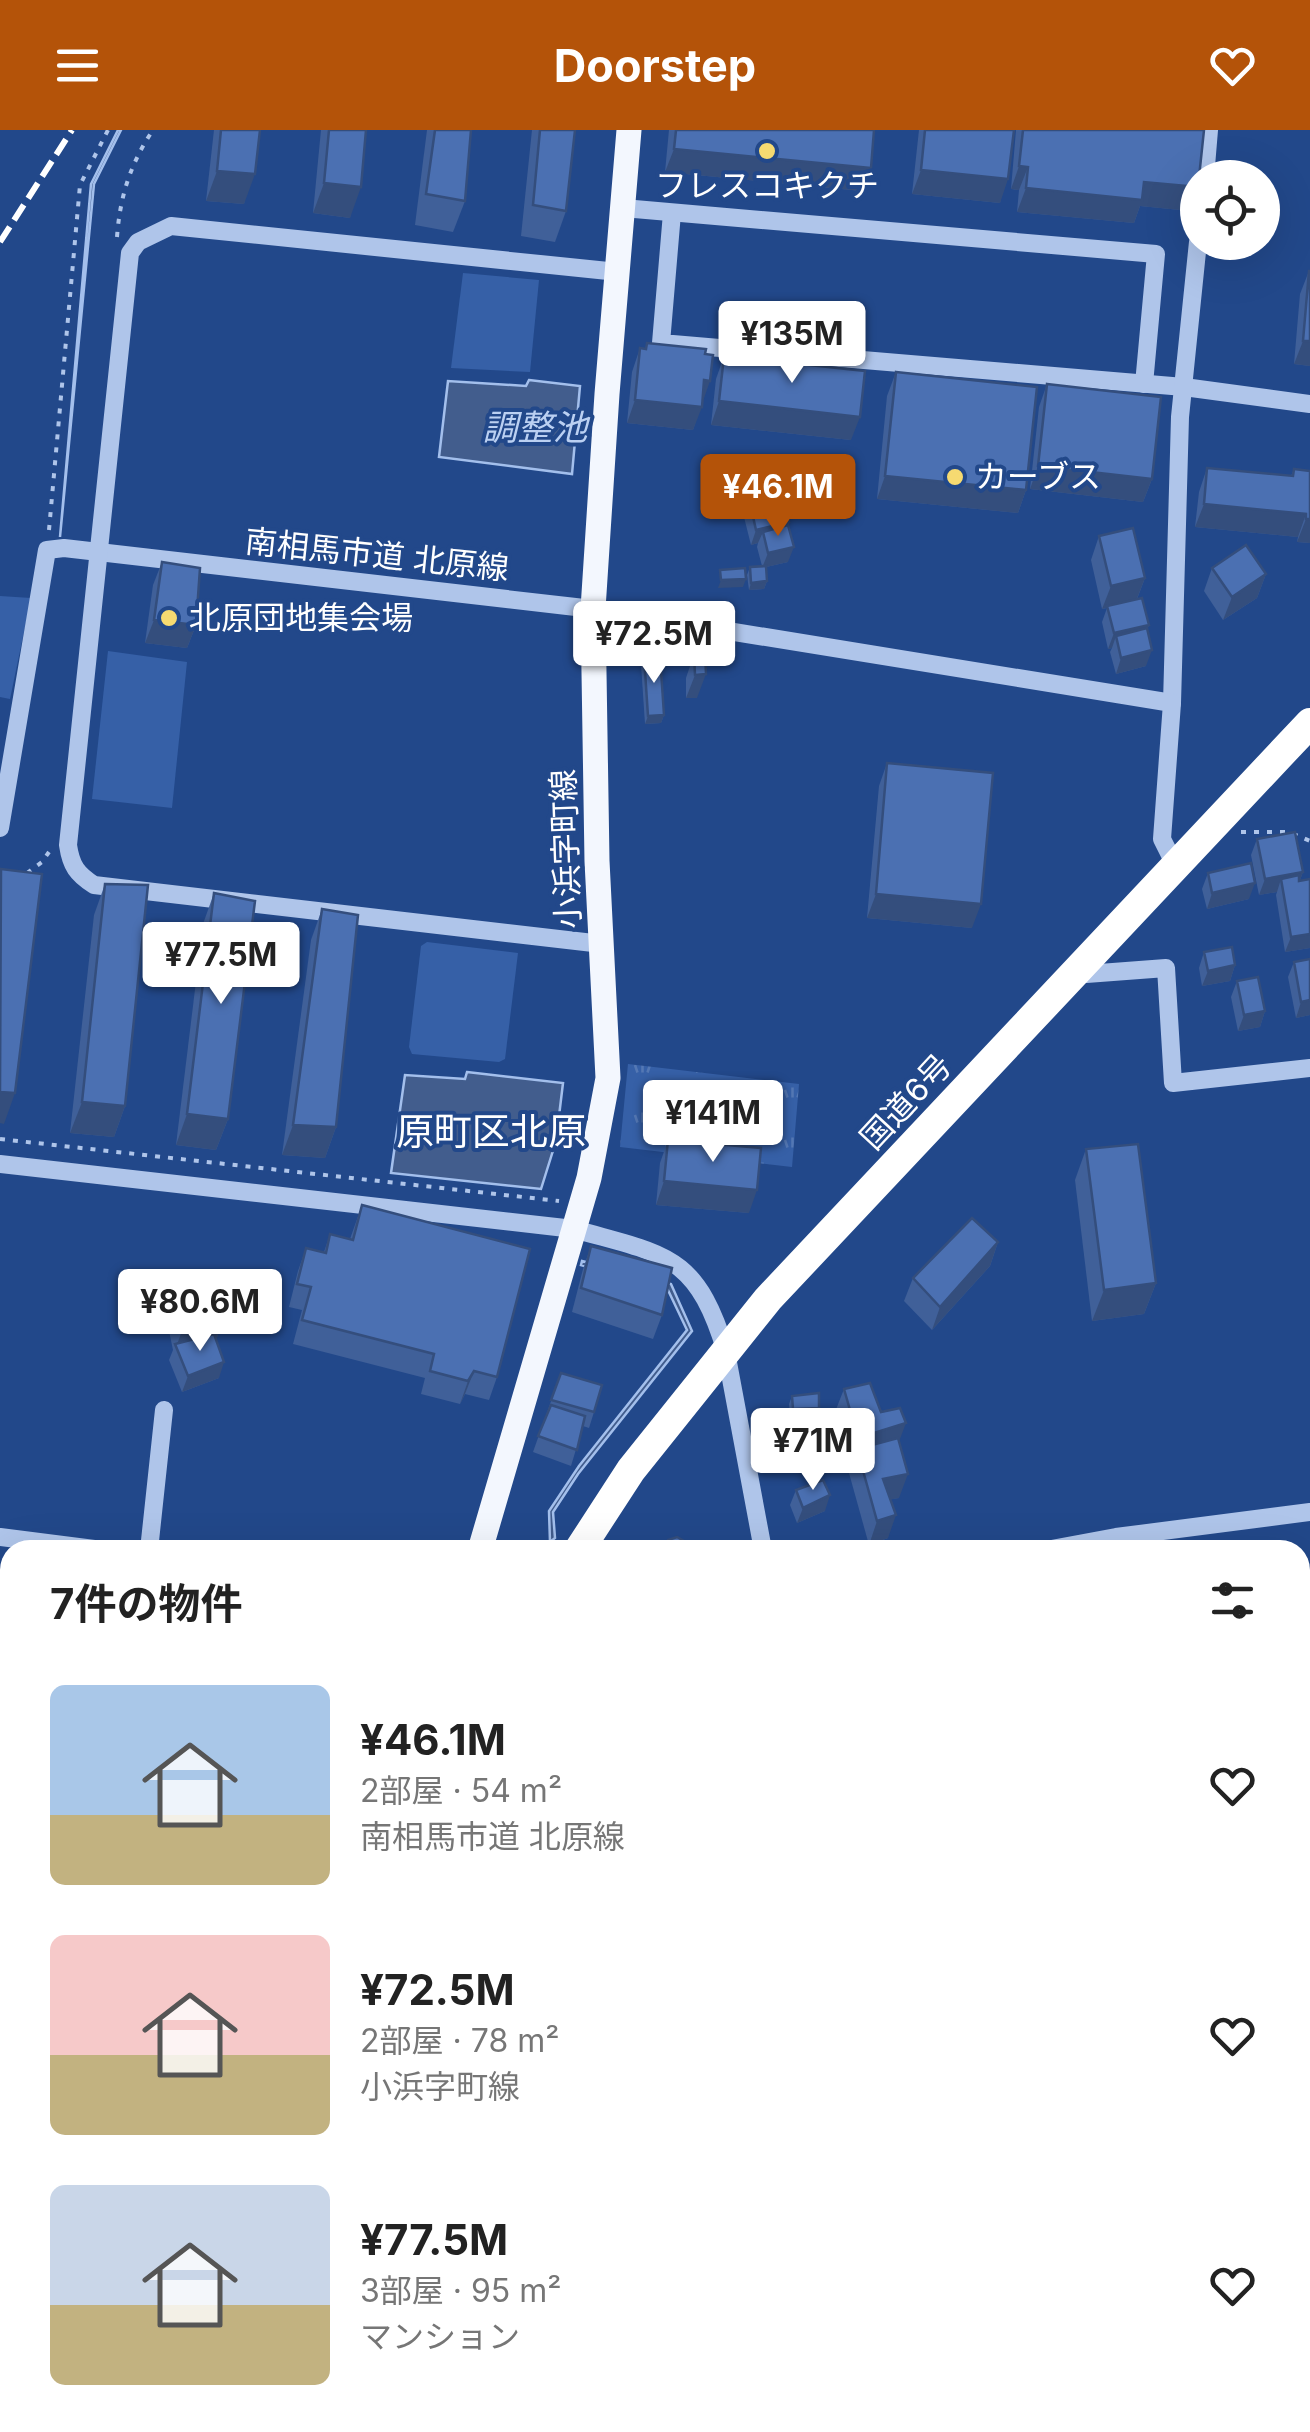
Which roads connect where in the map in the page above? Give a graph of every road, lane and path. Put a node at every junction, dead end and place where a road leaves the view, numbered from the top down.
1 (108, 130) edge
2 (153, 130) edge
3 (630, 130) edge
4 (1210, 130) edge
5 (1207, 160) edge
6 (623, 208) junction
7 (672, 212) junction
8 (116, 245) dead end
9 (1196, 260) edge
10 (618, 272) junction
11 (1144, 384) junction
12 (1184, 388) junction
13 (1310, 404) edge
14 (48, 550) junction
15 (97, 552) junction
16 (593, 608) junction
17 (1172, 704) junction
18 (0, 708) edge
19 (19, 712) junction
20 (1310, 723) edge
21 (0, 828) edge
22 (1206, 836) junction
23 (1310, 842) edge
24 (52, 843) dead end
25 (1175, 865) junction
26 (16, 878) edge
27 (602, 944) junction
28 (1073, 975) junction
29 (1310, 1068) edge
30 (0, 1139) edge
31 (0, 1164) edge
32 (563, 1201) dead end
33 (574, 1228) junction
34 (726, 1352) junction
35 (164, 1410) dead end
36 (1310, 1512) edge
37 (150, 1540) edge
38 (483, 1540) edge
39 (586, 1540) edge
40 (761, 1540) edge
41 (1100, 1540) edge

1 - 14 path
2 - 8 path
3 - 6 main road, 小浜字町線
4 - 5 street
6 - 7 street
6 - 10 main road, 小浜字町線
7 - 11 street
7 - 11 street
9 - 12 street
10 - 15 street
10 - 16 main road, 小浜字町線
11 - 12 street
12 - 13 street
12 - 17 street
14 - 15 street, 南相馬市道 北原線
14 - 19 street
15 - 16 street, 南相馬市道 北原線
15 - 27 street
16 - 17 street, 南相馬市道 北原線
16 - 27 main road, 小浜字町線
17 - 25 street
18 - 19 street
19 - 21 street
20 - 22 highway, 国道6号
22 - 23 path
22 - 25 highway, 国道6号
24 - 26 path
25 - 28 highway, 国道6号
27 - 33 main road, 小浜字町線
28 - 29 street
28 - 34 highway, 国道6号
30 - 32 path
31 - 33 street
33 - 34 street
33 - 38 main road, 小浜字町線
34 - 39 highway, 国道6号
34 - 40 street
35 - 37 street
36 - 41 street

